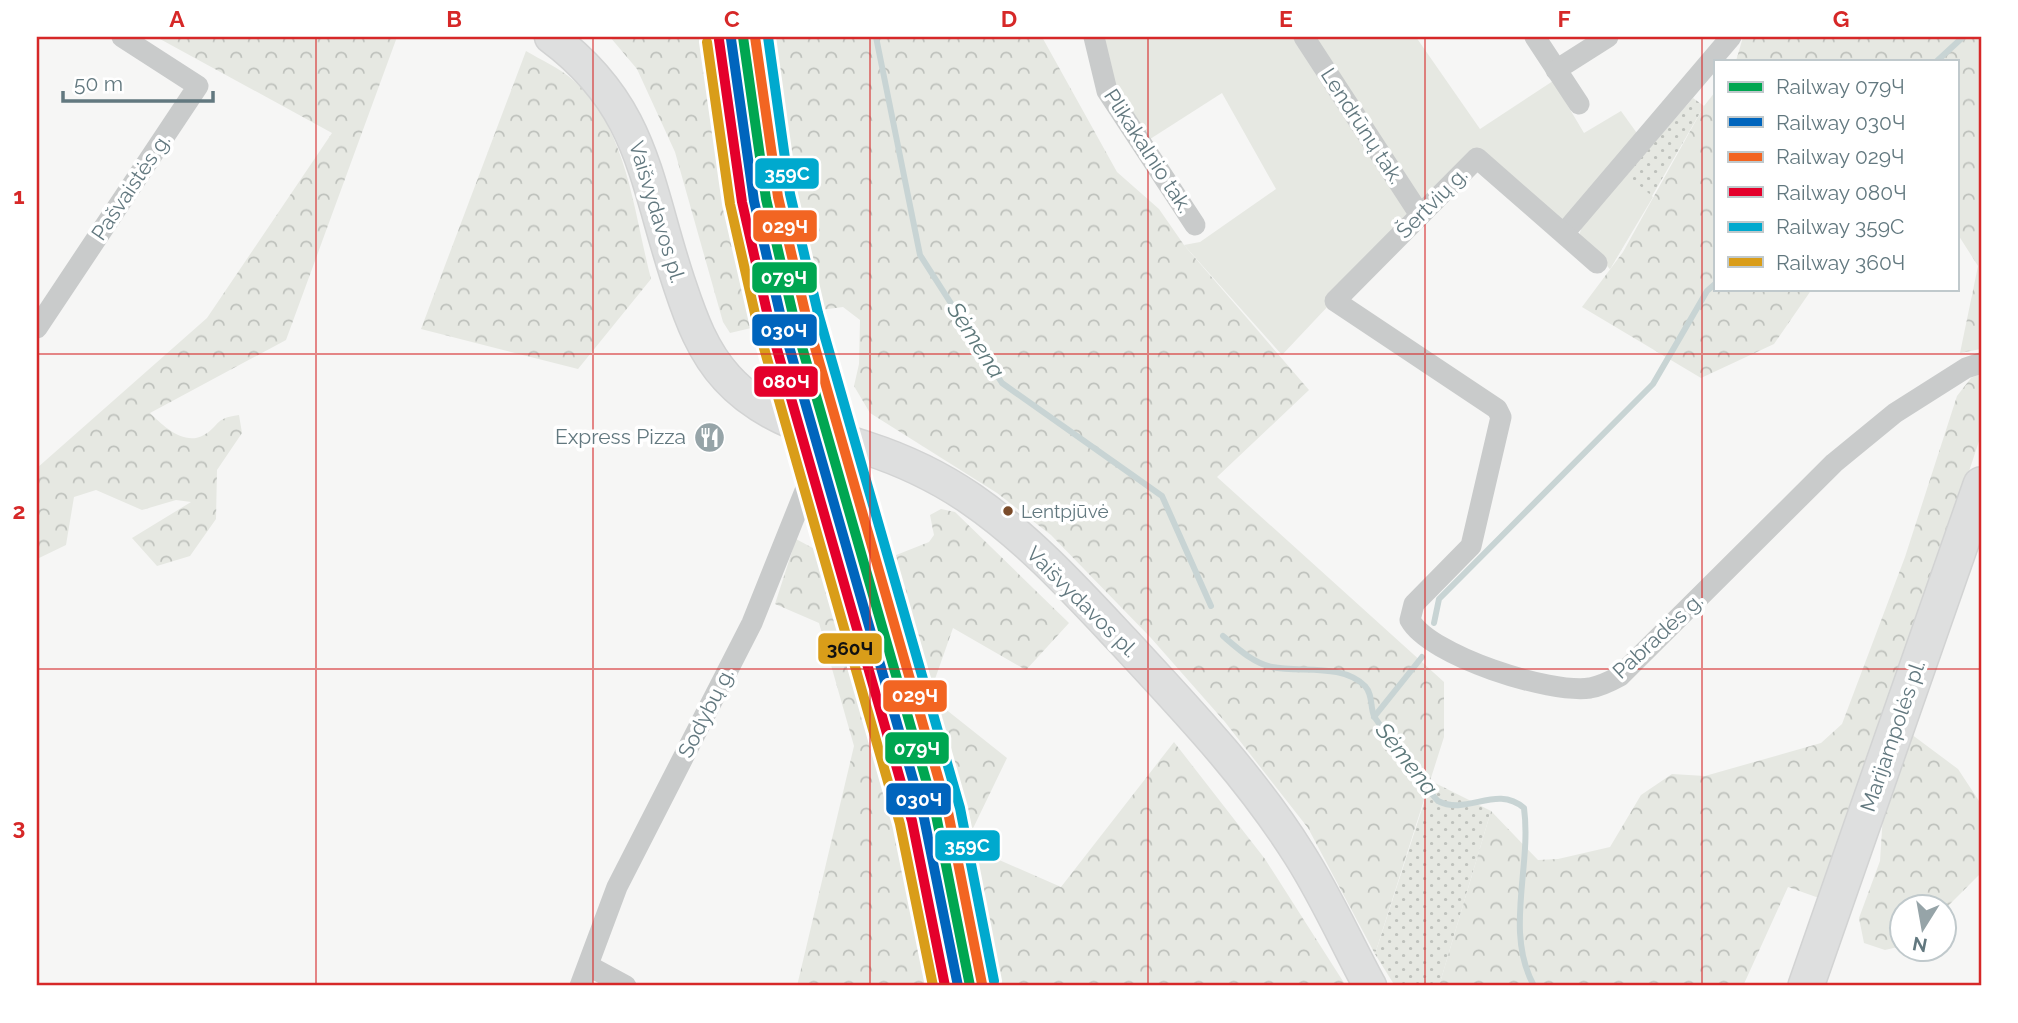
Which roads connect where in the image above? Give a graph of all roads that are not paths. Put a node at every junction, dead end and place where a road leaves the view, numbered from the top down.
1 (122, 37) edge
2 (551, 37) edge
3 (1094, 37) edge
4 (1304, 37) edge
5 (1535, 37) edge
6 (1608, 37) edge
7 (1731, 37) edge
8 (1556, 70) junction
9 (1579, 104) dead end
10 (1420, 215) junction
11 (1195, 225) dead end
12 (1565, 232) junction
13 (1597, 263) dead end
14 (1335, 301) joint
15 (37, 328) edge
16 (1981, 363) edge
17 (827, 436) junction
18 (1981, 485) edge
19 (1974, 528) edge
20 (589, 966) junction
21 (580, 986) edge
22 (626, 986) edge
23 (1370, 986) edge
24 (1806, 986) edge

1 - 15 street, Pašvaistės g.
2 - 17 main road, Vaišvydavos pl.
3 - 11 street, Plikakalnio tak.
4 - 10 street, Lendrūnų tak.
5 - 8 street
6 - 8 street
7 - 12 street
8 - 9 street
10 - 12 street, Šertvių g.
10 - 14 street, Šertvių g.
12 - 13 street, Šertvių g.
14 - 16 street, Pabradės g.
17 - 20 street, Sodybų g.
17 - 23 main road, Vaišvydavos pl.
18 - 19 main road, Marijampolės pl.
19 - 24 main road, Marijampolės pl.
20 - 21 street, Sodybų g.
20 - 22 street

